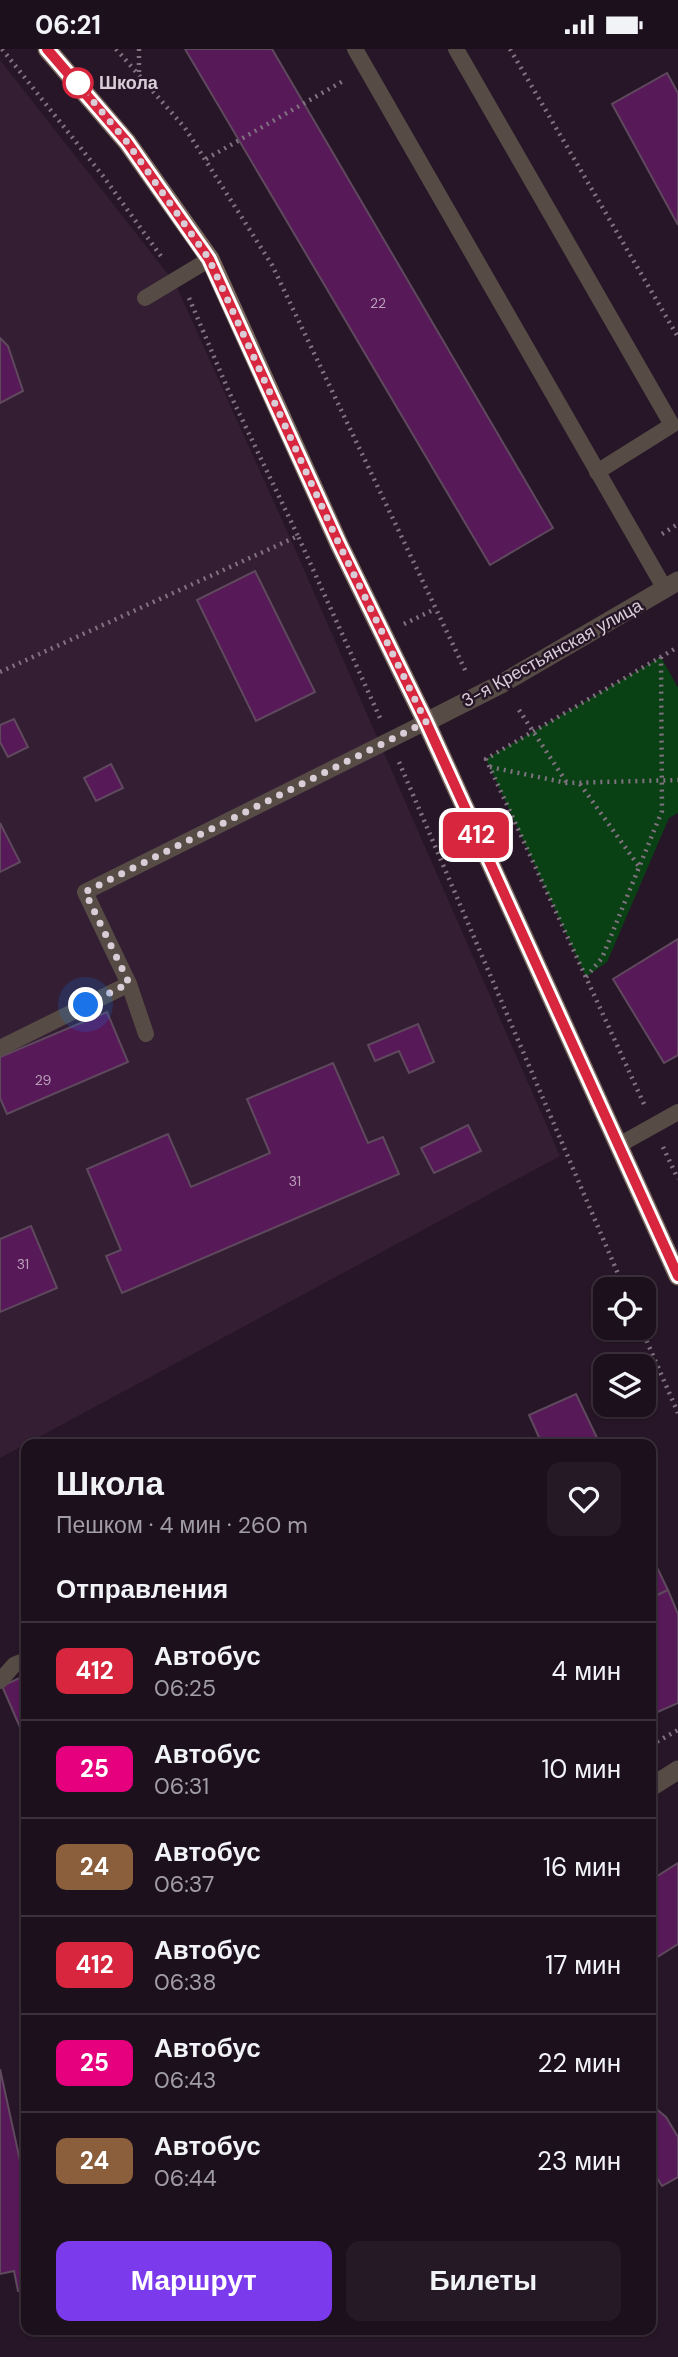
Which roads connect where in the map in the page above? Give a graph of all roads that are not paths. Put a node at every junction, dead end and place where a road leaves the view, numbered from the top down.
1 (47, 49) edge
2 (355, 49) edge
3 (456, 49) edge
4 (209, 259) junction
5 (145, 298) dead end
6 (675, 423) edge
7 (597, 472) junction
8 (672, 585) edge
9 (426, 722) junction
10 (129, 983) junction
11 (146, 1034) dead end
12 (0, 1048) edge
13 (678, 1112) edge
14 (619, 1145) junction
15 (678, 1276) edge
16 (21, 1662) edge
17 (0, 1681) edge
18 (678, 1770) edge
19 (656, 1784) edge

1 - 4 main road
2 - 7 lane
3 - 6 lane
4 - 5 lane
4 - 9 main road
6 - 7 lane
7 - 8 lane
8 - 9 street, 3-я Крестьянская улица
9 - 10 lane
9 - 14 main road
10 - 11 lane
10 - 12 lane
13 - 14 lane
14 - 15 main road
16 - 17 lane
18 - 19 street

